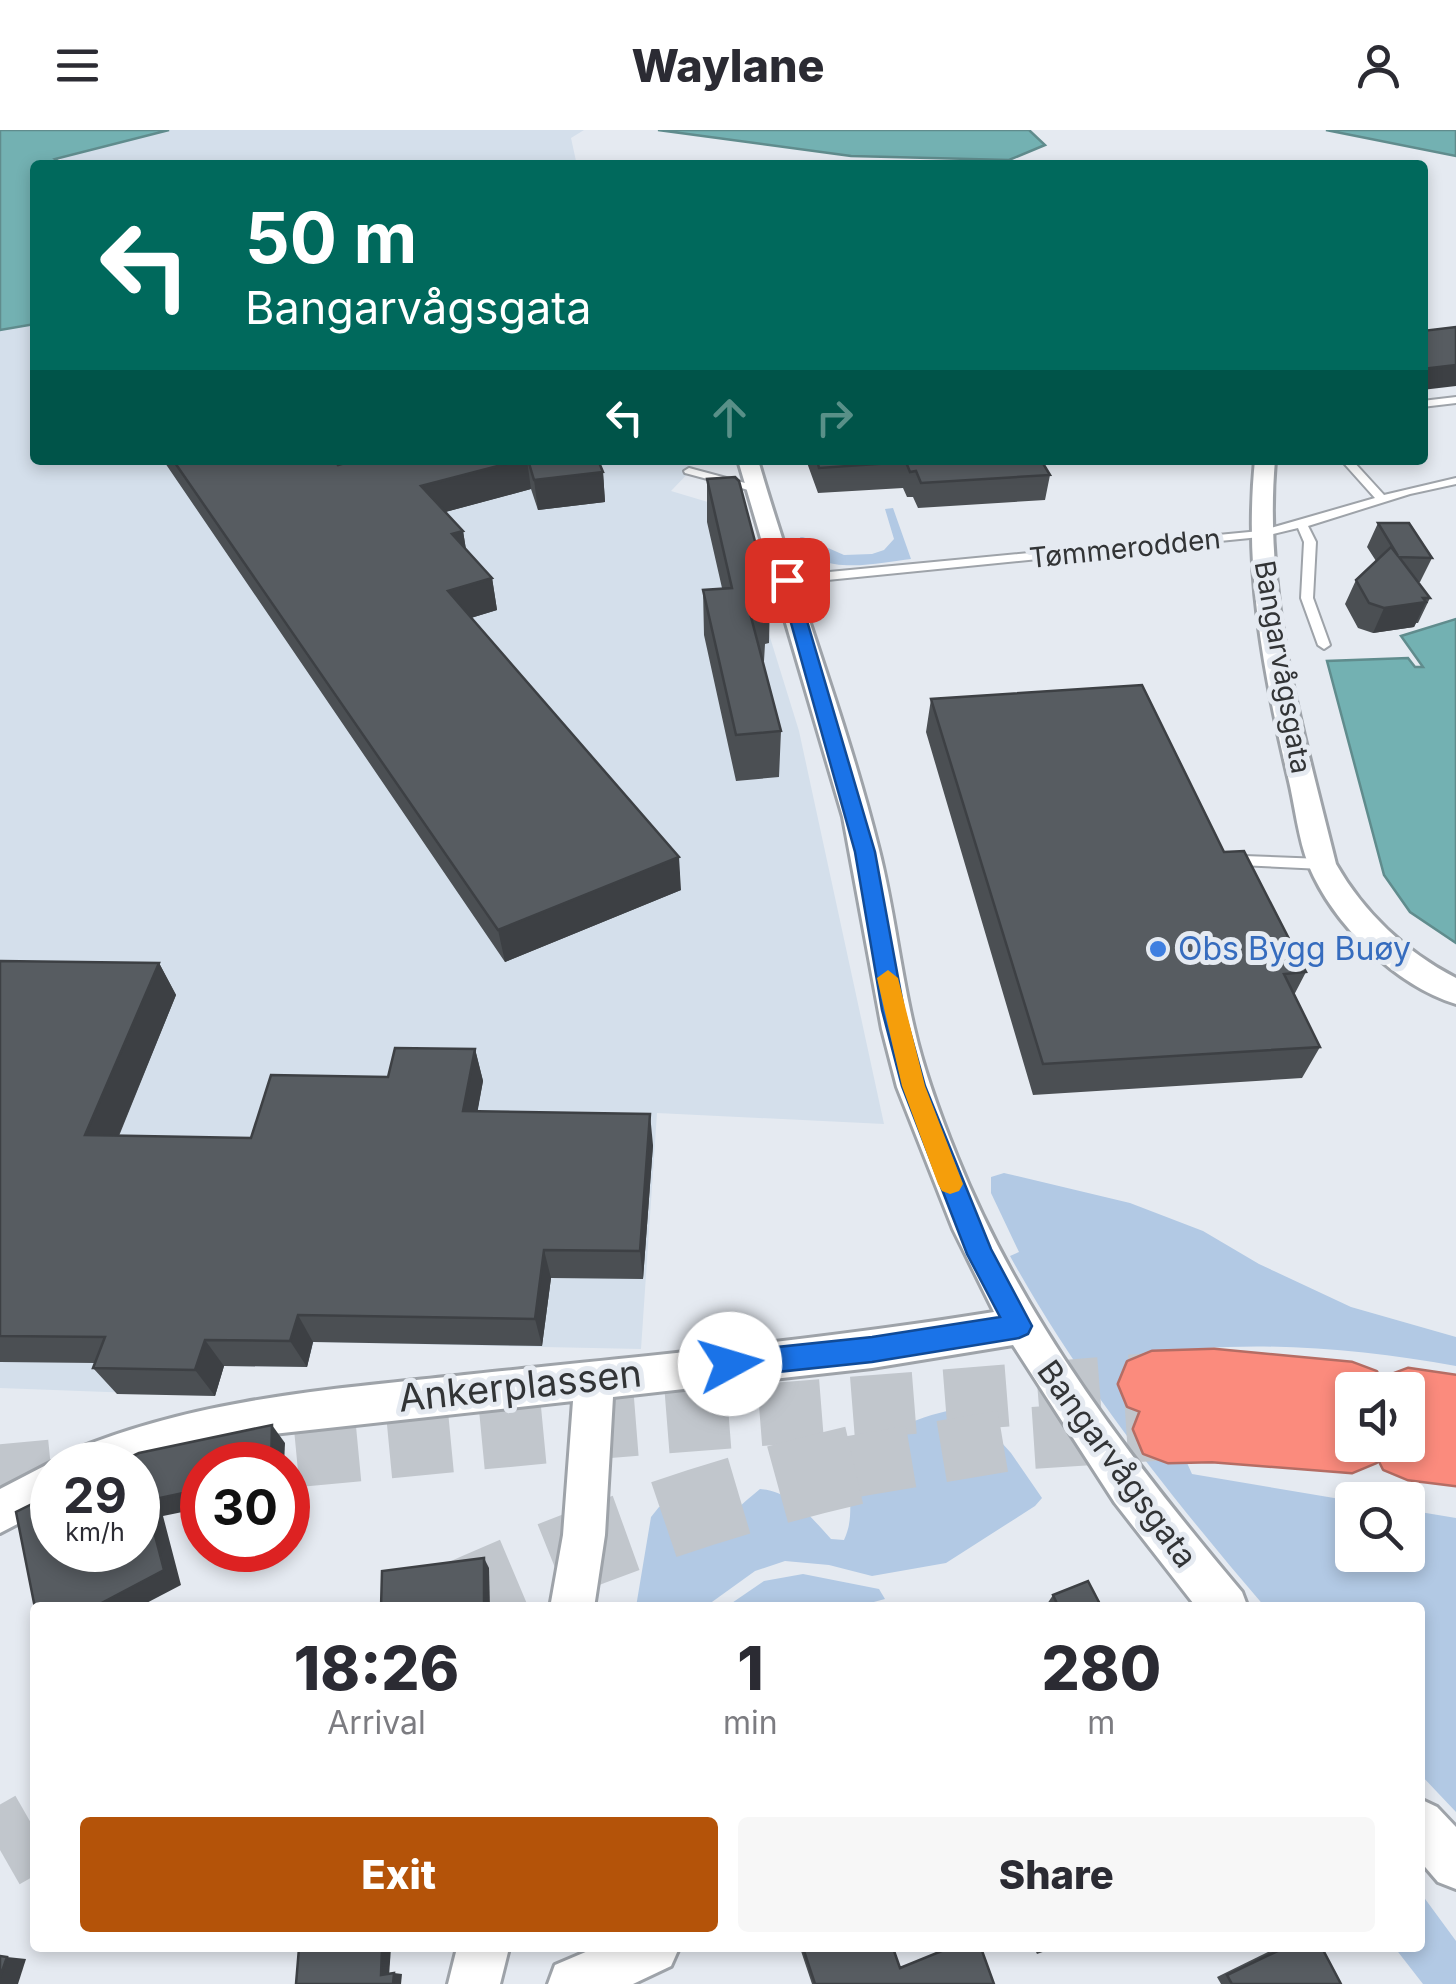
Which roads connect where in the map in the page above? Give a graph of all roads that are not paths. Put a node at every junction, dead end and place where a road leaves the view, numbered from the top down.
1 (1456, 400) edge
2 (1428, 403) edge
3 (749, 465) edge
4 (1264, 465) edge
5 (1350, 465) edge
6 (689, 471) dead end
7 (1456, 481) edge
8 (756, 489) junction
9 (1380, 498) junction
10 (1303, 526) junction
11 (1260, 534) junction
12 (787, 580) junction
13 (1324, 645) dead end
14 (1244, 861) edge
15 (1322, 864) junction
16 (1456, 992) edge
17 (1019, 1326) junction
18 (594, 1378) junction
19 (1335, 1393) edge
20 (1425, 1404) edge
21 (1456, 1409) edge
22 (1335, 1437) edge
23 (144, 1442) edge
24 (1425, 1447) edge
25 (1456, 1451) edge
26 (30, 1495) edge
27 (0, 1512) edge
28 (573, 1602) edge
29 (1221, 1602) edge
30 (1425, 1830) edge
31 (1456, 1864) edge
32 (482, 1952) edge
33 (643, 1952) edge
34 (474, 1984) edge
35 (574, 1984) edge

1 - 2 lane
3 - 8 street, Bangarvågsgata
4 - 11 street, Bangarvågsgata
5 - 9 lane
6 - 8 lane
7 - 9 lane, Tømmerodden
8 - 12 street, Bangarvågsgata
9 - 10 lane, Tømmerodden
10 - 11 lane, Tømmerodden
10 - 13 lane
11 - 12 lane, Tømmerodden
11 - 15 street, Bangarvågsgata
12 - 17 street, Bangarvågsgata
14 - 15 lane
15 - 16 street, Bangarvågsgata
17 - 18 street, Ankerplassen
17 - 29 street, Bangarvågsgata
18 - 23 street, Ankerplassen
18 - 28 street
19 - 22 highway
20 - 21 highway
24 - 25 highway
26 - 27 street
30 - 31 street
32 - 34 street
33 - 35 street

